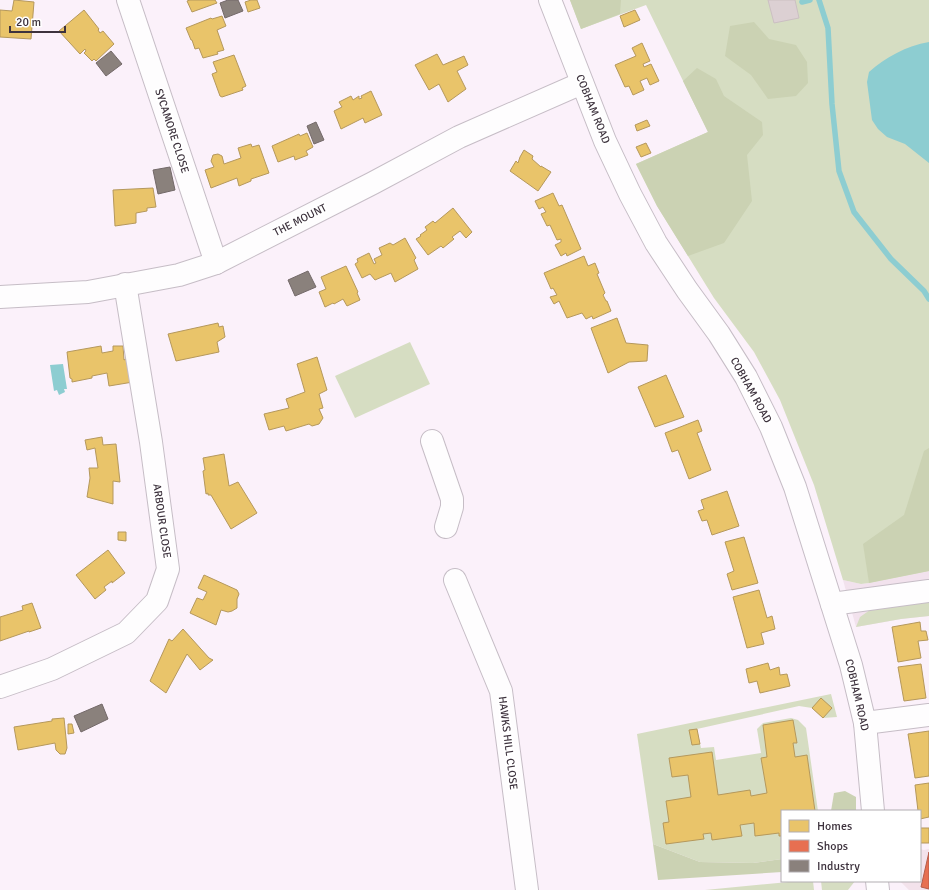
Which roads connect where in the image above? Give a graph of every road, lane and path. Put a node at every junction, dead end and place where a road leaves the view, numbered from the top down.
1 (128, 0) edge
2 (550, 0) edge
3 (582, 83) junction
4 (216, 263) junction
5 (125, 284) junction
6 (0, 297) edge
7 (432, 441) dead end
8 (446, 527) dead end
9 (456, 580) dead end
10 (929, 591) edge
11 (832, 604) junction
12 (0, 687) edge
13 (929, 715) edge
14 (865, 724) junction
15 (873, 810) edge
16 (527, 890) edge

1 - 4 street, SYCAMORE CLOSE
2 - 3 street, COBHAM ROAD
3 - 4 street, THE MOUNT
3 - 11 street, COBHAM ROAD
4 - 5 street, THE MOUNT
5 - 6 street, THE MOUNT
5 - 12 street, ARBOUR CLOSE
7 - 8 street
9 - 16 street, HAWKS HILL CLOSE
10 - 11 street
11 - 14 street, COBHAM ROAD
13 - 14 street
14 - 15 street, COBHAM ROAD

